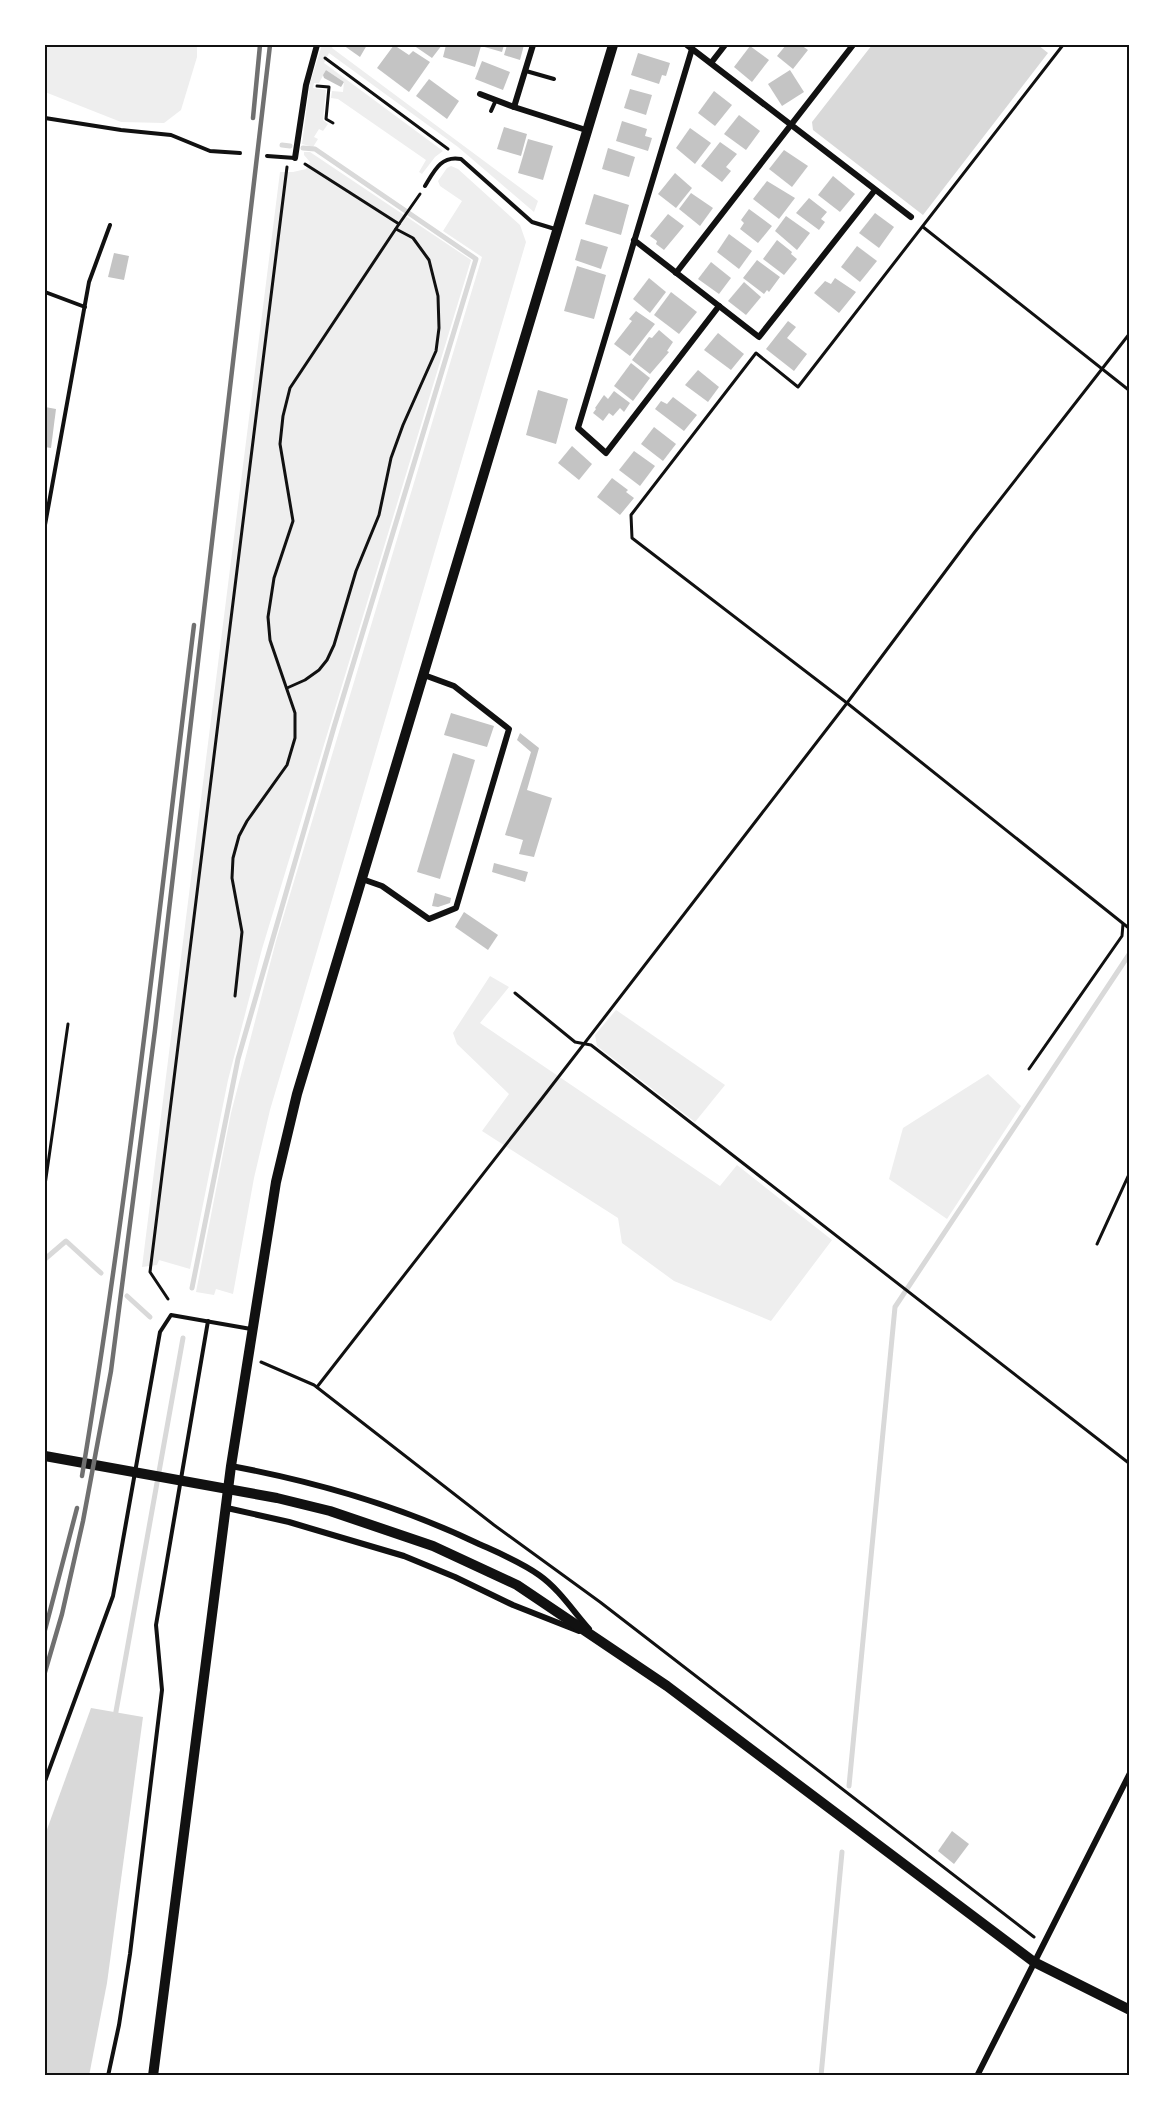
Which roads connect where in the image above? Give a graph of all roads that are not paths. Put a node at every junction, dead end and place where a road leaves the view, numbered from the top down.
1 (316, 45) edge
2 (533, 45) edge
3 (613, 45) edge
4 (724, 45) edge
5 (853, 45) edge
6 (689, 47) edge
7 (711, 63) junction
8 (526, 70) junction
9 (554, 80) dead end
10 (480, 94) dead end
11 (496, 100) junction
12 (514, 107) junction
13 (491, 111) dead end
14 (45, 118) edge
15 (791, 125) junction
16 (586, 130) junction
17 (240, 153) dead end
18 (267, 156) dead end
19 (292, 158) joint
20 (425, 186) road end
21 (875, 189) junction
22 (910, 217) dead end
23 (110, 225) dead end
24 (556, 230) junction
25 (634, 240) junction
26 (676, 273) junction
27 (45, 292) edge
28 (85, 306) junction
29 (719, 306) junction
30 (45, 525) edge
31 (424, 675) junction
32 (362, 879) junction
33 (208, 1321) junction
34 (253, 1329) junction
35 (45, 1456) edge
36 (231, 1466) junction
37 (227, 1508) junction
38 (596, 1638) junction
39 (1130, 1773) edge
40 (45, 1781) edge
41 (1034, 1962) junction
42 (1130, 2010) edge
43 (108, 2076) edge
44 (153, 2076) edge
45 (977, 2076) edge

1 - 19 street
2 - 8 street
3 - 16 main road
4 - 7 street
5 - 15 street
6 - 7 street
6 - 25 street
7 - 15 street
8 - 9 lane
8 - 12 street
10 - 11 street
11 - 12 street
11 - 13 lane
12 - 16 street
14 - 17 lane
15 - 21 street
15 - 26 street
16 - 24 main road
18 - 19 lane
20 - 24 lane
21 - 22 street
21 - 29 street
23 - 28 lane
24 - 31 main road
25 - 26 street
25 - 29 street
26 - 29 street
27 - 28 lane
28 - 30 lane
31 - 32 main road
31 - 32 street
32 - 34 main road
33 - 34 lane
33 - 40 lane
33 - 43 lane
34 - 36 main road
35 - 38 main road
36 - 37 main road
36 - 38 street
37 - 38 street
37 - 44 main road
38 - 41 main road
39 - 41 street
41 - 42 main road
41 - 45 street

